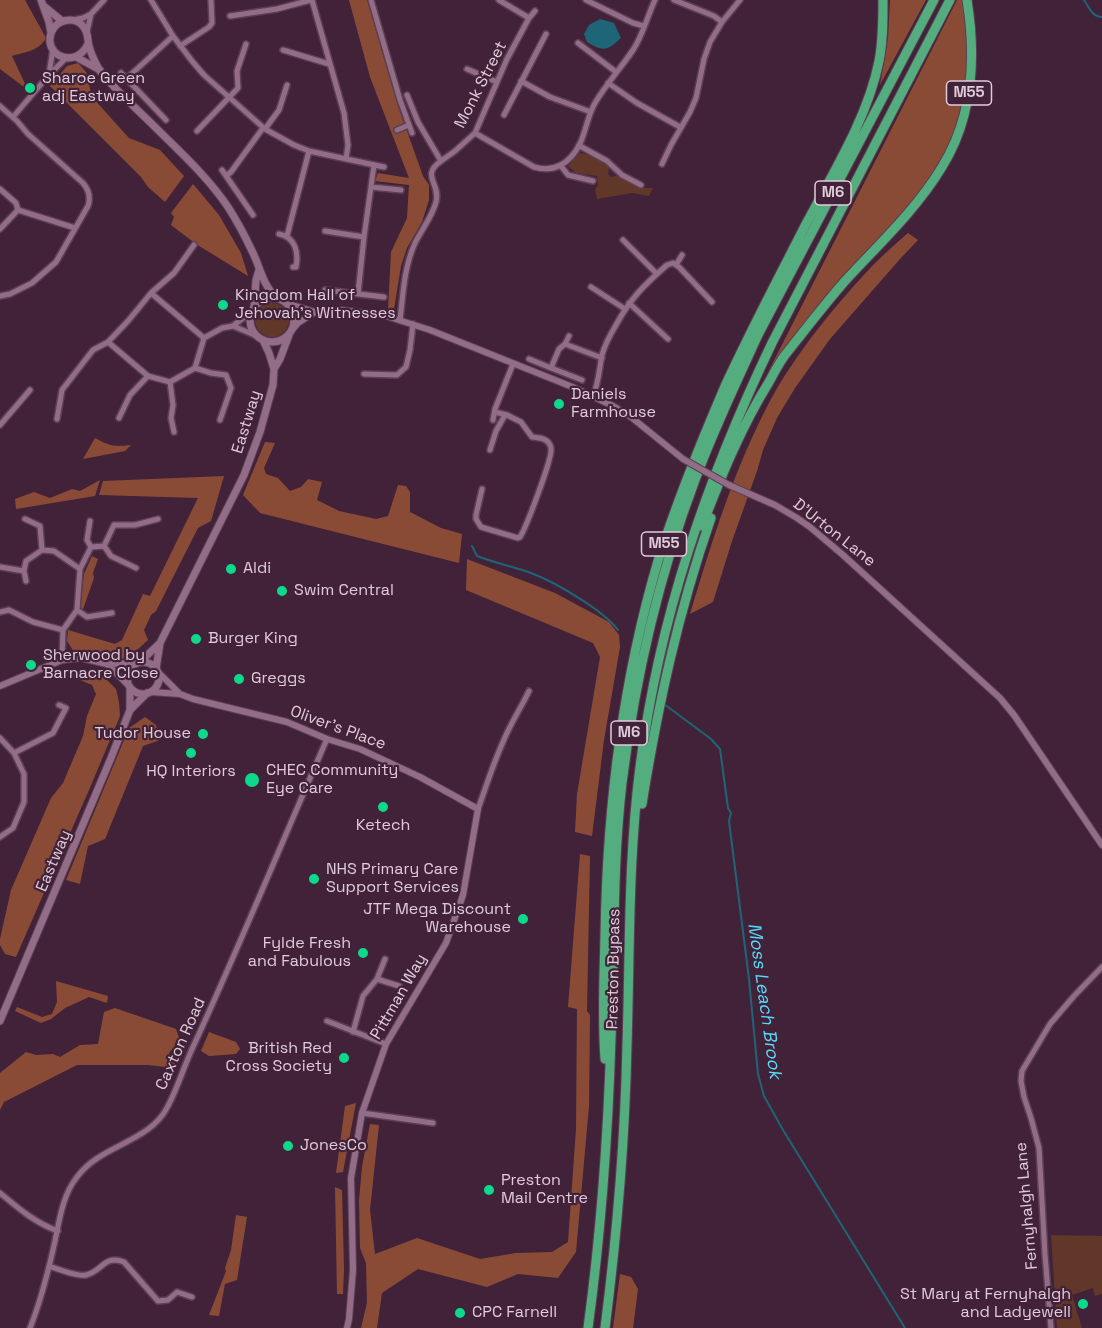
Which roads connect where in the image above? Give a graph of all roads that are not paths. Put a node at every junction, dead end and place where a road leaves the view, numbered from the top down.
1 (104, 0) edge
2 (151, 0) edge
3 (212, 0) edge
4 (311, 0) edge
5 (371, 0) edge
6 (499, 0) edge
7 (586, 0) edge
8 (655, 0) edge
9 (674, 0) edge
10 (740, 0) edge
11 (883, 0) edge
12 (934, 0) edge
13 (950, 0) edge
14 (967, 0) edge
15 (42, 3) edge
16 (535, 11) dead end
17 (91, 14) junction
18 (230, 16) dead end
19 (530, 18) junction
20 (71, 20) junction
21 (62, 21) junction
22 (722, 22) junction
23 (644, 26) junction
24 (87, 32) junction
25 (51, 33) junction
26 (546, 34) dead end
27 (173, 36) junction
28 (578, 43) dead end
29 (88, 44) junction
30 (246, 44) dead end
31 (180, 46) junction
32 (53, 49) junction
33 (283, 50) dead end
34 (76, 57) junction
35 (66, 58) junction
36 (330, 64) junction
37 (467, 69) dead end
38 (100, 70) junction
39 (616, 72) junction
40 (121, 74) dead end
41 (48, 76) junction
42 (126, 79) junction
43 (521, 81) junction
44 (497, 82) junction
45 (608, 83) junction
46 (286, 85) dead end
47 (407, 95) dead end
48 (229, 97) junction
49 (0, 106) edge
50 (591, 112) junction
51 (504, 114) dead end
52 (13, 117) junction
53 (166, 120) dead end
54 (409, 125) junction
55 (680, 127) junction
56 (264, 129) junction
57 (397, 130) dead end
58 (197, 131) dead end
59 (412, 132) dead end
60 (475, 133) junction
61 (579, 146) junction
62 (309, 151) junction
63 (346, 159) junction
64 (441, 161) junction
65 (662, 164) dead end
66 (374, 165) junction
67 (561, 166) junction
68 (384, 167) dead end
69 (222, 170) dead end
70 (226, 176) junction
71 (593, 181) dead end
72 (641, 185) dead end
73 (371, 187) junction
74 (0, 189) edge
75 (401, 190) dead end
76 (18, 210) junction
77 (253, 215) dead end
78 (75, 228) junction
79 (0, 229) edge
80 (325, 231) dead end
81 (279, 234) dead end
82 (287, 236) junction
83 (364, 237) junction
84 (623, 240) dead end
85 (194, 245) dead end
86 (682, 255) dead end
87 (676, 265) junction
88 (293, 267) dead end
89 (259, 270) junction
90 (657, 274) junction
91 (591, 287) dead end
92 (707, 287) dead end
93 (325, 290) dead end
94 (151, 292) junction
95 (702, 292) junction
96 (358, 294) junction
97 (0, 296) edge
98 (384, 297) dead end
99 (277, 298) junction
100 (286, 303) junction
101 (629, 303) junction
102 (712, 303) dead end
103 (625, 309) junction
104 (253, 310) junction
105 (315, 312) junction
106 (400, 320) junction
107 (413, 324) junction
108 (233, 326) junction
109 (807, 327) junction
110 (291, 333) junction
111 (569, 336) dead end
112 (204, 338) junction
113 (260, 338) junction
114 (668, 339) dead end
115 (108, 342) junction
116 (565, 344) junction
117 (602, 358) junction
118 (530, 359) dead end
119 (513, 364) junction
120 (195, 368) junction
121 (551, 368) junction
122 (274, 369) junction
123 (364, 374) dead end
124 (148, 376) junction
125 (582, 380) dead end
126 (170, 382) junction
127 (30, 390) dead end
128 (593, 396) junction
129 (495, 412) junction
130 (505, 415) junction
131 (119, 418) dead end
132 (57, 419) dead end
133 (220, 420) dead end
134 (493, 420) dead end
135 (0, 424) edge
136 (174, 432) dead end
137 (490, 450) dead end
138 (482, 489) dead end
139 (25, 519) dead end
140 (158, 519) dead end
141 (90, 520) dead end
142 (104, 546) junction
143 (91, 547) junction
144 (42, 550) junction
145 (0, 567) edge
146 (136, 568) dead end
147 (80, 569) junction
148 (24, 571) junction
149 (26, 581) dead end
150 (76, 610) junction
151 (0, 612) edge
152 (112, 613) dead end
153 (670, 613) junction
154 (63, 630) junction
155 (160, 644) junction
156 (62, 660) junction
157 (138, 663) junction
158 (107, 664) junction
159 (157, 670) junction
160 (0, 686) edge
161 (130, 687) junction
162 (529, 691) dead end
163 (149, 693) junction
164 (180, 694) junction
165 (59, 705) dead end
166 (130, 710) junction
167 (0, 738) edge
168 (327, 739) junction
169 (14, 753) junction
170 (478, 809) junction
171 (0, 837) edge
172 (1102, 845) edge
173 (631, 875) junction
174 (385, 959) dead end
175 (1102, 967) edge
176 (377, 979) junction
177 (399, 986) dead end
178 (0, 1021) edge
179 (327, 1021) dead end
180 (353, 1032) junction
181 (387, 1044) junction
182 (608, 1094) junction
183 (362, 1113) junction
184 (433, 1123) dead end
185 (0, 1193) edge
186 (58, 1231) junction
187 (49, 1266) junction
188 (192, 1297) dead end
189 (30, 1328) edge
190 (347, 1328) edge
191 (588, 1328) edge
192 (605, 1328) edge
193 (1051, 1328) edge

1 - 17 street
2 - 27 street
3 - 31 street
4 - 18 street
4 - 36 street
5 - 54 street
6 - 19 street
7 - 23 street
8 - 23 street
9 - 22 street
10 - 22 street
11 - 182 highway, M55
12 - 182 highway, M6
13 - 153 highway, M6
14 - 109 highway, M55
15 - 21 main road
15 - 25 main road
16 - 19 street, Monk Street
17 - 20 street
17 - 24 street
19 - 44 street, Monk Street
20 - 21 main road
20 - 24 main road
21 - 25 main road
22 - 55 street
23 - 39 street
24 - 29 main road
25 - 32 main road
26 - 43 street
27 - 31 street
27 - 42 street
28 - 39 street
29 - 34 main road
29 - 38 main road
30 - 48 street
31 - 48 street
32 - 35 main road
32 - 41 street
33 - 36 street
34 - 35 main road
34 - 38 main road
35 - 41 street
36 - 63 street
37 - 44 street
38 - 89 main road
39 - 45 street
40 - 42 street
41 - 52 street
42 - 53 street
43 - 50 street
43 - 51 street
44 - 60 street, Monk Street
45 - 50 street
45 - 55 street
46 - 56 street
47 - 64 street
48 - 56 street
48 - 58 street
49 - 52 street
50 - 61 street
52 - 78 street
54 - 57 street
54 - 59 street
55 - 65 street
56 - 62 street
56 - 70 street
60 - 64 street, Monk Street
60 - 67 street
61 - 67 street
61 - 72 street
62 - 63 street
62 - 82 street
63 - 66 street
64 - 106 street, Monk Street
66 - 68 street
66 - 73 street
67 - 71 street
69 - 70 street
70 - 77 street
73 - 75 street
73 - 83 street
74 - 76 street
76 - 78 street
76 - 79 street
78 - 97 street
80 - 83 street
81 - 82 street
82 - 88 street
83 - 96 street
84 - 90 street
85 - 94 street
86 - 87 street
87 - 90 street
87 - 95 street
89 - 99 main road
89 - 104 main road
90 - 101 street
91 - 103 street
92 - 95 street
93 - 96 street
94 - 112 street
94 - 115 street
95 - 102 street
96 - 98 street
99 - 100 main road
99 - 104 main road
100 - 105 street, D'Urton Lane
100 - 110 main road
101 - 103 street
101 - 114 street
103 - 117 street
104 - 108 street
104 - 113 main road
105 - 106 street, D'Urton Lane
105 - 110 street
106 - 107 street, D'Urton Lane
107 - 119 street, D'Urton Lane
107 - 123 street
108 - 112 street
108 - 113 street
109 - 153 highway, M55
109 - 173 highway, M55
110 - 113 main road
110 - 122 main road, Eastway
111 - 116 street
112 - 120 street
113 - 122 main road, Eastway
115 - 124 street
115 - 132 street
116 - 117 street
116 - 121 street
117 - 128 street
118 - 121 street
119 - 128 street, D'Urton Lane
119 - 129 street
120 - 126 street
120 - 133 street
121 - 125 street
122 - 155 main road, Eastway
124 - 126 street
124 - 131 street
126 - 136 street
127 - 135 street
128 - 172 street, D'Urton Lane, bridge
129 - 130 street
129 - 134 street
130 - 137 street
130 - 138 street
139 - 144 street
140 - 142 street
141 - 143 street
142 - 143 street
142 - 146 street
143 - 147 street
144 - 147 street
144 - 148 street
145 - 148 street
147 - 150 street
148 - 149 street
150 - 152 street
150 - 154 street
151 - 154 street
153 - 173 highway, Preston Bypass / M6
154 - 156 street
155 - 157 main road, Eastway
155 - 159 main road, Eastway
156 - 158 street
156 - 160 street
157 - 158 street
157 - 159 main road
157 - 161 main road
158 - 161 street
159 - 163 main road
159 - 164 street, Oliver's Place
161 - 163 main road
161 - 166 main road, Eastway
162 - 170 street, Pittman Way
163 - 164 street, Oliver's Place
163 - 166 main road, Eastway
164 - 168 street, Oliver's Place
165 - 169 street
166 - 178 main road, Eastway
167 - 169 street
168 - 170 street, Oliver's Place
168 - 186 street, Caxton Road
169 - 171 street
170 - 181 street, Pittman Way
173 - 192 highway, Preston Bypass / M6
174 - 176 street
175 - 193 street, Fernyhalgh Lane
176 - 177 street
176 - 180 street
179 - 180 street
180 - 181 street
181 - 183 street, Pittman Way
182 - 191 highway, M6
183 - 184 street
183 - 190 street, Pittman Way
185 - 186 street
186 - 187 street, Caxton Road
187 - 188 street
187 - 189 street, Caxton Road

